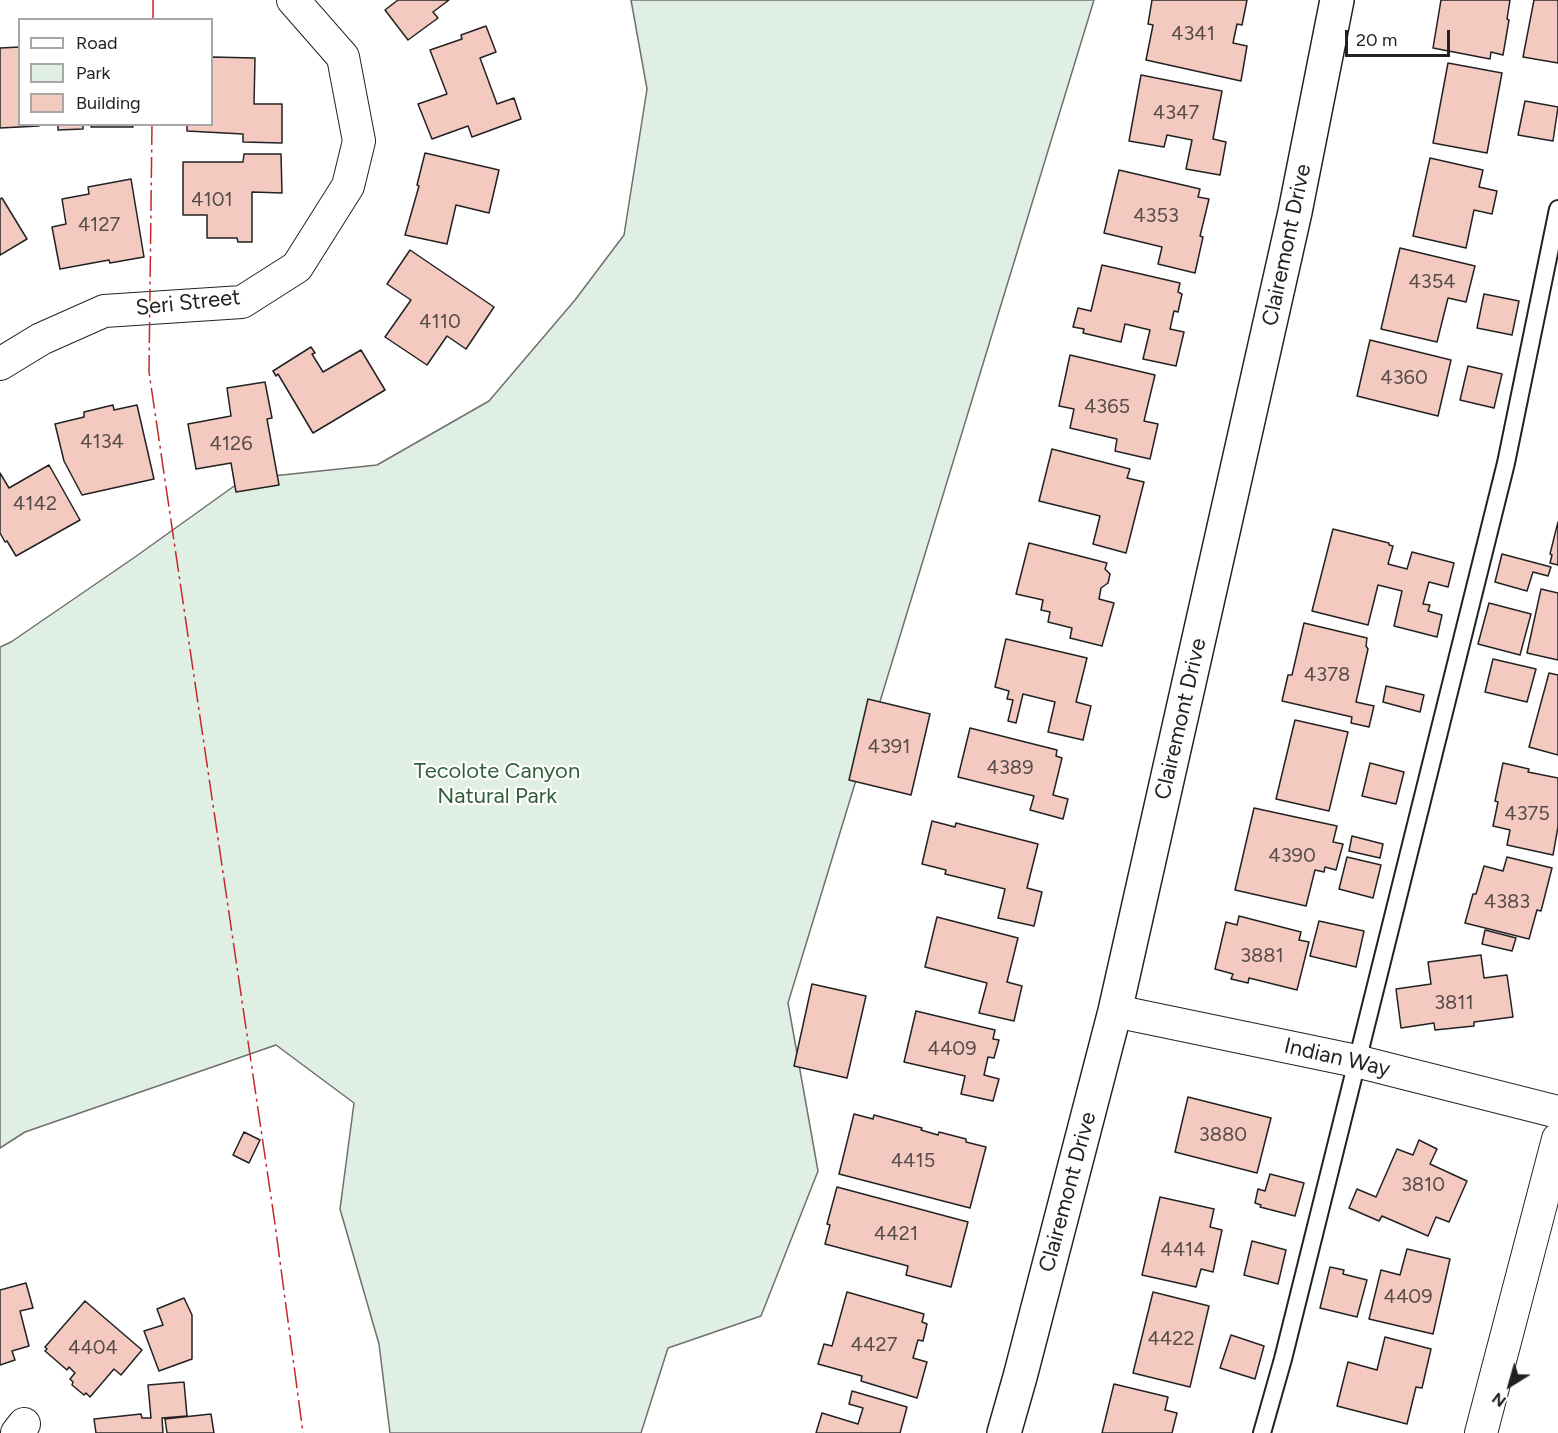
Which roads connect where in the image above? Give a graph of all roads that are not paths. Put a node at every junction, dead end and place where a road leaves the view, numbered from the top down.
1 (293, 0) edge
2 (1337, 0) edge
3 (1558, 209) edge
4 (0, 364) edge
5 (1115, 1011) junction
6 (1356, 1061) junction
7 (1558, 1112) edge
8 (1558, 1139) edge
9 (1004, 1433) edge
10 (1262, 1433) edge
11 (1481, 1433) edge

1 - 4 street, Seri Street
2 - 5 main road, Clairemont Drive
3 - 6 lane
5 - 6 street, Indian Way
5 - 9 main road, Clairemont Drive
6 - 7 street, Indian Way
6 - 10 lane
8 - 11 street

